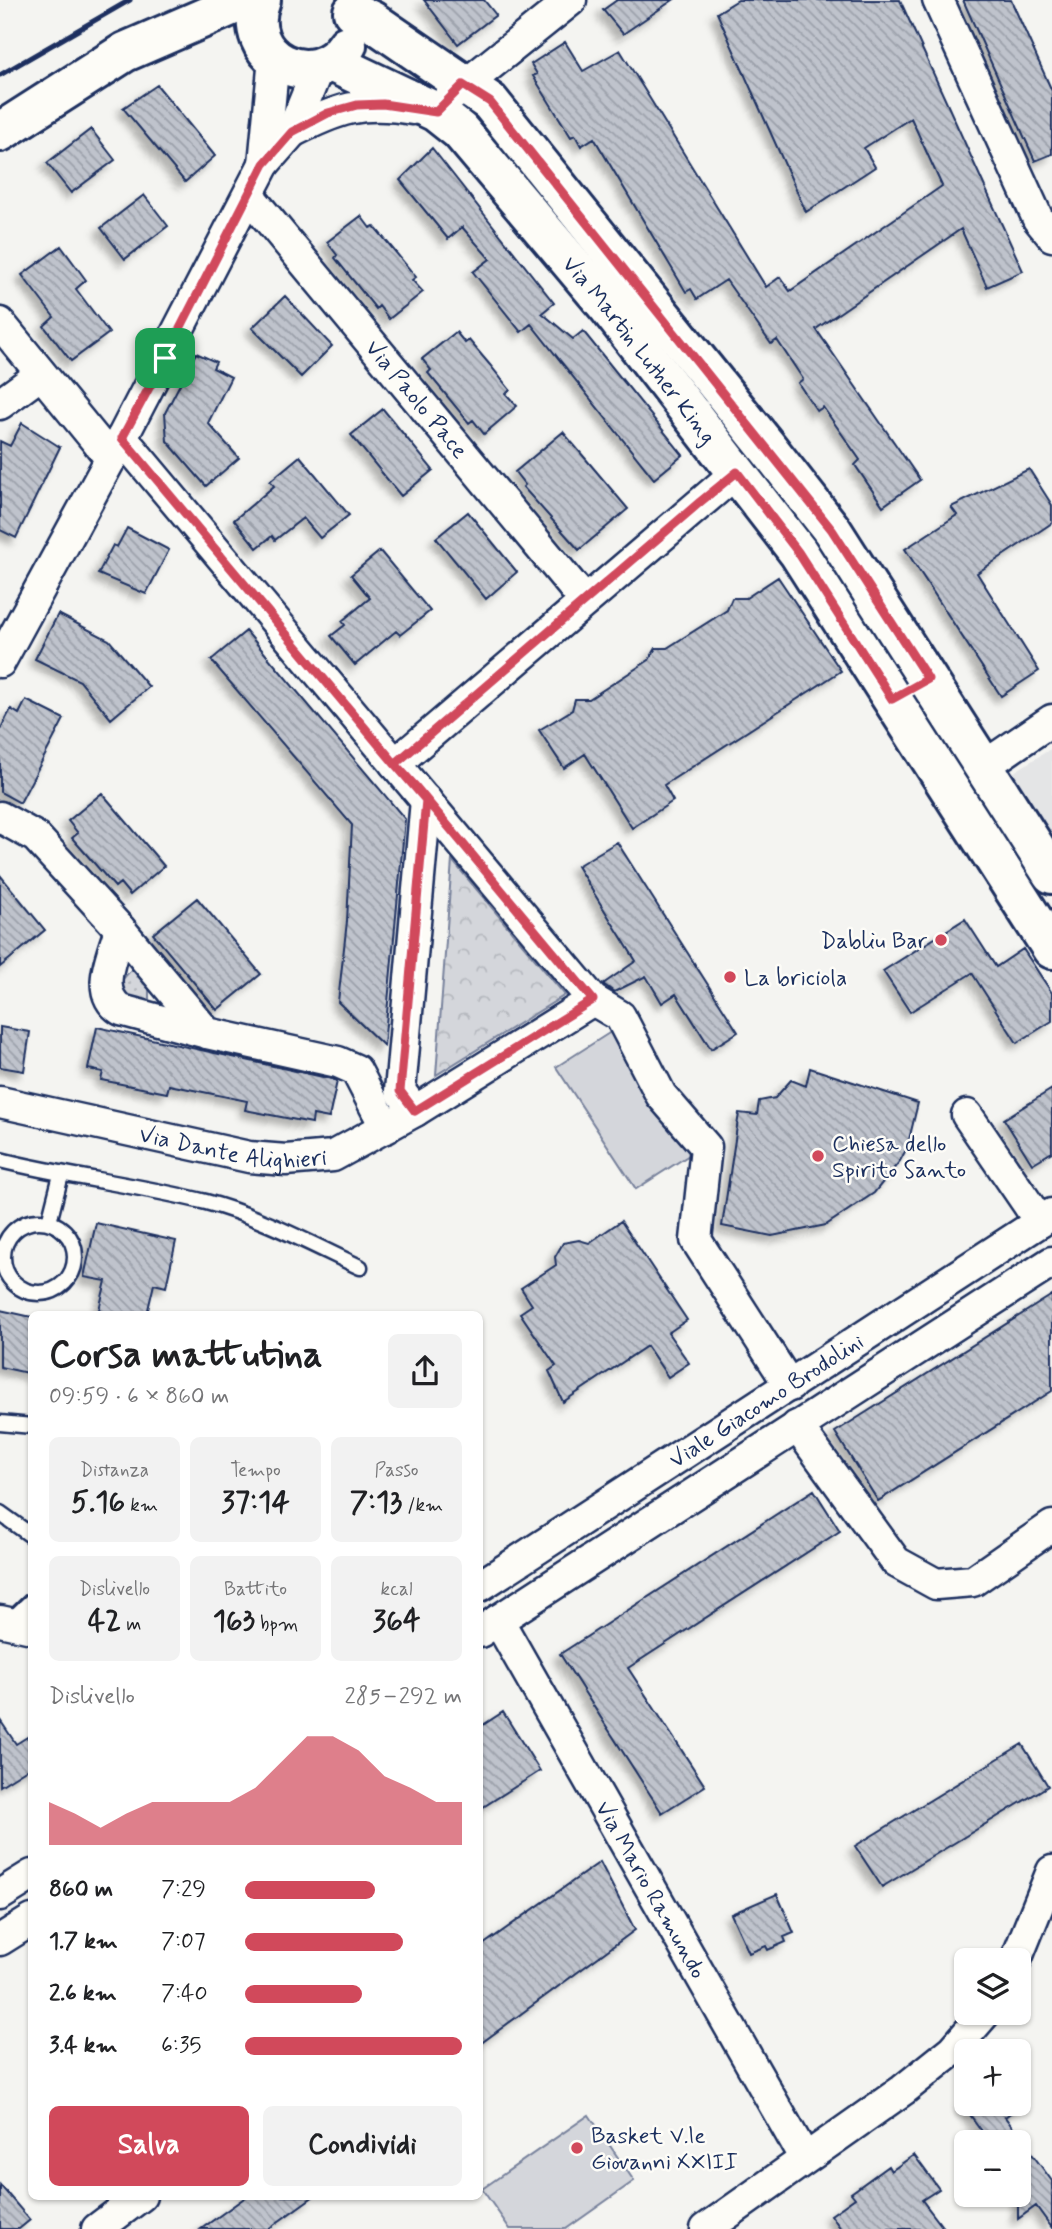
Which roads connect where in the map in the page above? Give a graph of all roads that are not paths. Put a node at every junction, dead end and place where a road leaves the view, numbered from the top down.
1 (245, 0) edge
2 (261, 0) edge
3 (572, 0) edge
4 (939, 0) edge
5 (351, 6) edge
6 (199, 21) junction
7 (267, 50) junction
8 (324, 65) junction
9 (463, 85) junction
10 (436, 112) junction
11 (0, 132) edge
12 (292, 132) junction
13 (264, 164) junction
14 (250, 197) junction
15 (1052, 236) edge
16 (0, 323) edge
17 (41, 374) junction
18 (0, 404) edge
19 (117, 449) junction
20 (737, 472) junction
21 (585, 601) junction
22 (0, 662) edge
23 (928, 679) junction
24 (892, 699) junction
25 (1052, 720) edge
26 (395, 764) junction
27 (983, 767) junction
28 (426, 800) junction
29 (0, 817) edge
30 (1052, 874) edge
31 (120, 929) junction
32 (1052, 949) edge
33 (593, 1000) junction
34 (207, 1033) junction
35 (0, 1102) edge
36 (415, 1111) junction
37 (967, 1115) dead end
38 (386, 1128) junction
39 (0, 1160) edge
40 (61, 1175) junction
41 (1046, 1218) edge
42 (49, 1222) junction
43 (1052, 1262) edge
44 (360, 1267) dead end
45 (3, 1274) edge
46 (790, 1386) junction
47 (0, 1423) edge
48 (28, 1426) edge
49 (797, 1426) junction
50 (0, 1513) edge
51 (1052, 1526) edge
52 (28, 1533) edge
53 (483, 1584) edge
54 (28, 1605) edge
55 (13, 1624) edge
56 (489, 1626) edge
57 (28, 1878) edge
58 (1050, 1881) edge
59 (0, 1895) edge
60 (28, 1922) edge
61 (0, 1940) edge
62 (1021, 1948) edge
63 (975, 2025) edge
64 (804, 2157) junction
65 (136, 2200) edge
66 (97, 2229) edge
67 (706, 2229) edge

1 - 6 street
2 - 7 street
3 - 9 street
4 - 15 street
5 - 8 street
5 - 9 street, Via Martin Luther King
6 - 7 street, Via Martin Luther King
6 - 11 street
7 - 8 street, Via Martin Luther King
7 - 13 street
8 - 10 street, Via Martin Luther King
8 - 12 street
9 - 10 street
9 - 23 street, Via Martin Luther King
10 - 12 street
10 - 20 street, Via Martin Luther King
12 - 13 street
13 - 14 street
14 - 19 street
14 - 21 street, Via Paolo Pace
16 - 17 street
17 - 18 street
17 - 19 street
19 - 22 street
19 - 26 street
20 - 21 street
20 - 24 street, Via Martin Luther King
21 - 26 street
23 - 24 street
23 - 27 street, Via Martin Luther King
24 - 32 street, Via Martin Luther King
25 - 27 street
26 - 28 street
27 - 30 street, Via Martin Luther King
28 - 33 street
28 - 36 street
29 - 31 street
31 - 34 street
31 - 34 street
33 - 36 street, Via Dante Alighieri
33 - 46 street
34 - 38 street
35 - 38 street, Via Dante Alighieri
36 - 38 street, Via Dante Alighieri
37 - 41 street
39 - 40 lane
40 - 42 lane
40 - 44 lane
41 - 46 street, Viale Giacomo Brodolini
42 - 45 lane
42 - 45 lane
43 - 49 street, Viale Giacomo Brodolini
46 - 53 street, Viale Giacomo Brodolini
47 - 48 lane
49 - 51 street
49 - 56 street, Viale Giacomo Brodolini
50 - 52 lane
54 - 55 lane
56 - 64 street, Via Mario Ramundo
57 - 59 street
58 - 62 street
60 - 61 street
63 - 64 street
64 - 67 street
65 - 66 street

